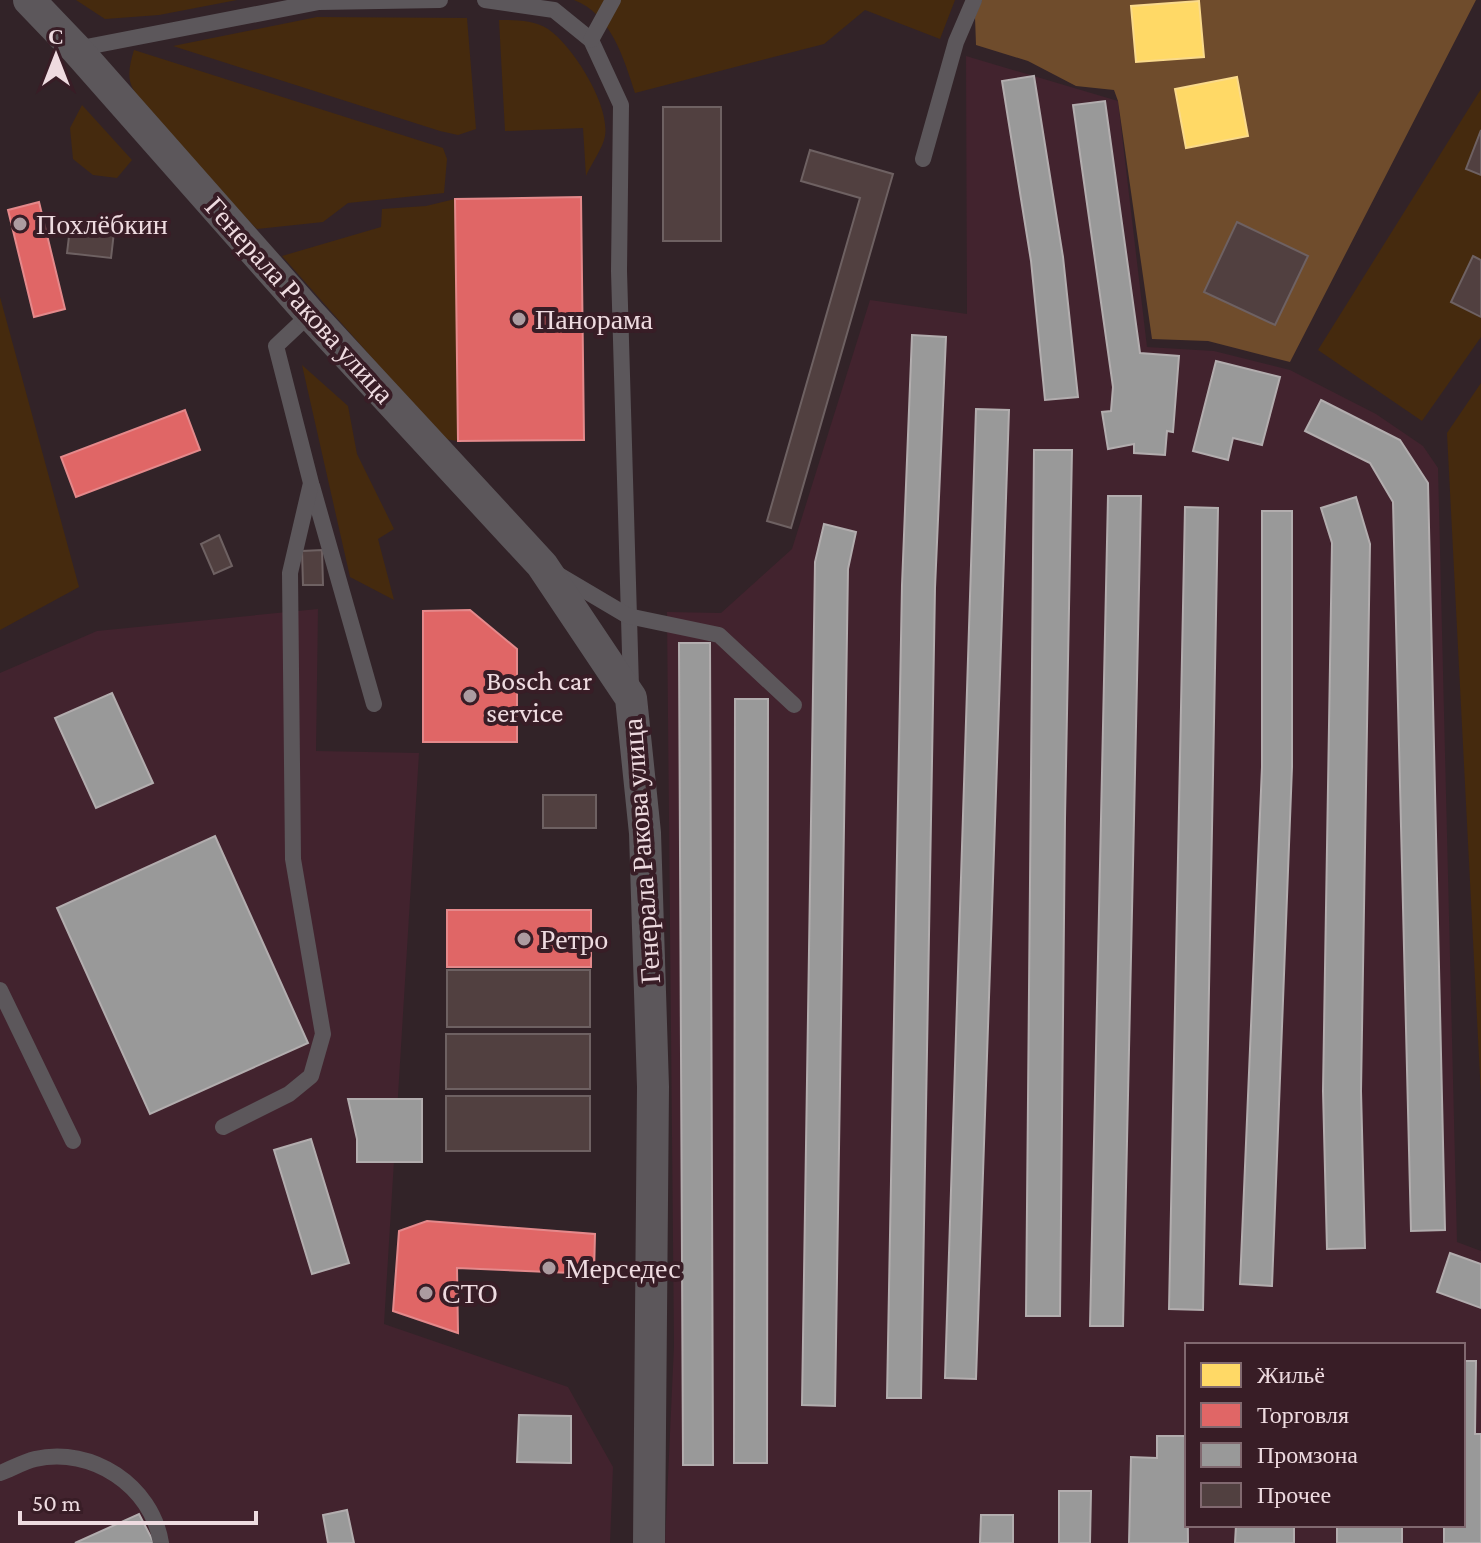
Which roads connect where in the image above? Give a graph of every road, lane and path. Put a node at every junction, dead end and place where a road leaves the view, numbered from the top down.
1 (29, 0) edge
2 (440, 0) edge
3 (485, 0) edge
4 (613, 0) edge
5 (974, 0) edge
6 (591, 40) junction
7 (76, 49) junction
8 (923, 159) dead end
9 (310, 314) junction
10 (311, 483) junction
11 (542, 565) junction
12 (628, 616) junction
13 (631, 698) junction
14 (374, 704) dead end
15 (794, 705) dead end
16 (0, 990) edge
17 (223, 1127) dead end
18 (73, 1141) dead end
19 (0, 1473) edge
20 (161, 1543) edge
21 (649, 1543) edge

1 - 7 street, Генерала Ракова улица
2 - 7 lane
3 - 6 lane
4 - 6 lane
5 - 8 lane
6 - 12 lane
7 - 9 street, Генерала Ракова улица
9 - 10 lane
9 - 11 street, Генерала Ракова улица
10 - 14 lane
10 - 17 lane
11 - 12 lane
11 - 13 street, Генерала Ракова улица
12 - 13 lane
12 - 15 lane
13 - 21 street, Генерала Ракова улица
16 - 18 lane
19 - 20 lane

